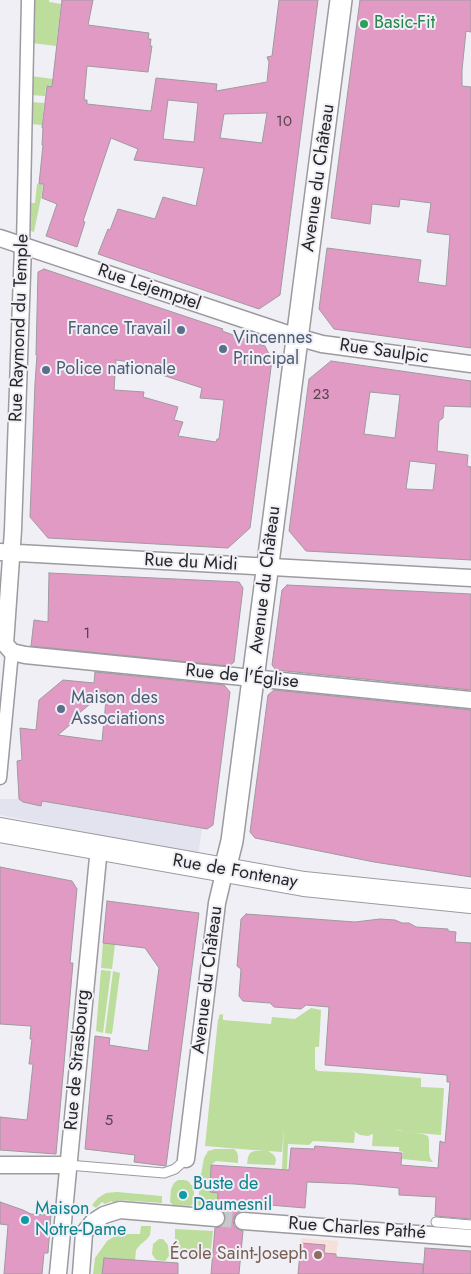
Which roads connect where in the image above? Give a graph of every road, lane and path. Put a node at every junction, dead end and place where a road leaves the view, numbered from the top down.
1 (28, 0) edge
2 (341, 0) edge
3 (0, 238) edge
4 (23, 246) junction
5 (297, 337) junction
6 (471, 364) edge
7 (6, 552) edge
8 (268, 567) junction
9 (471, 578) edge
10 (12, 652) junction
11 (5, 673) edge
12 (253, 678) junction
13 (471, 700) edge
14 (0, 778) edge
15 (0, 830) edge
16 (99, 847) junction
17 (225, 870) junction
18 (471, 901) edge
19 (186, 1159) joint
20 (0, 1165) edge
21 (68, 1165) junction
22 (216, 1218) tunnel mouth
23 (243, 1221) tunnel mouth
24 (436, 1222) dead end
25 (471, 1225) edge
26 (471, 1238) edge
27 (58, 1274) edge
28 (81, 1274) edge

1 - 4 street, Rue Raymond du Temple
2 - 5 street, Avenue du Château
3 - 4 street, Rue Lejemptel
4 - 5 street, Rue Lejemptel
4 - 7 street, Rue Raymond du Temple
5 - 6 street, Rue Saulpic
5 - 8 street, Avenue du Château
7 - 8 street, Rue du Midi
7 - 10 street, Rue Raymond du Temple
8 - 9 street, Rue du Midi
8 - 12 street, Avenue du Château
10 - 11 street
10 - 12 street, Rue de l'Église
11 - 14 street
12 - 13 street, Rue de l'Église
12 - 17 street, Avenue du Château
15 - 16 main road, Rue de Fontenay
16 - 17 main road, Rue de Fontenay
16 - 21 street, Rue de Strasbourg
17 - 18 main road, Rue de Fontenay
17 - 19 street, Avenue du Château
19 - 21 lane
20 - 21 street
21 - 27 street, Rue de Strasbourg
22 - 28 street
23 - 26 street, Rue Charles Pathé
24 - 25 lane

